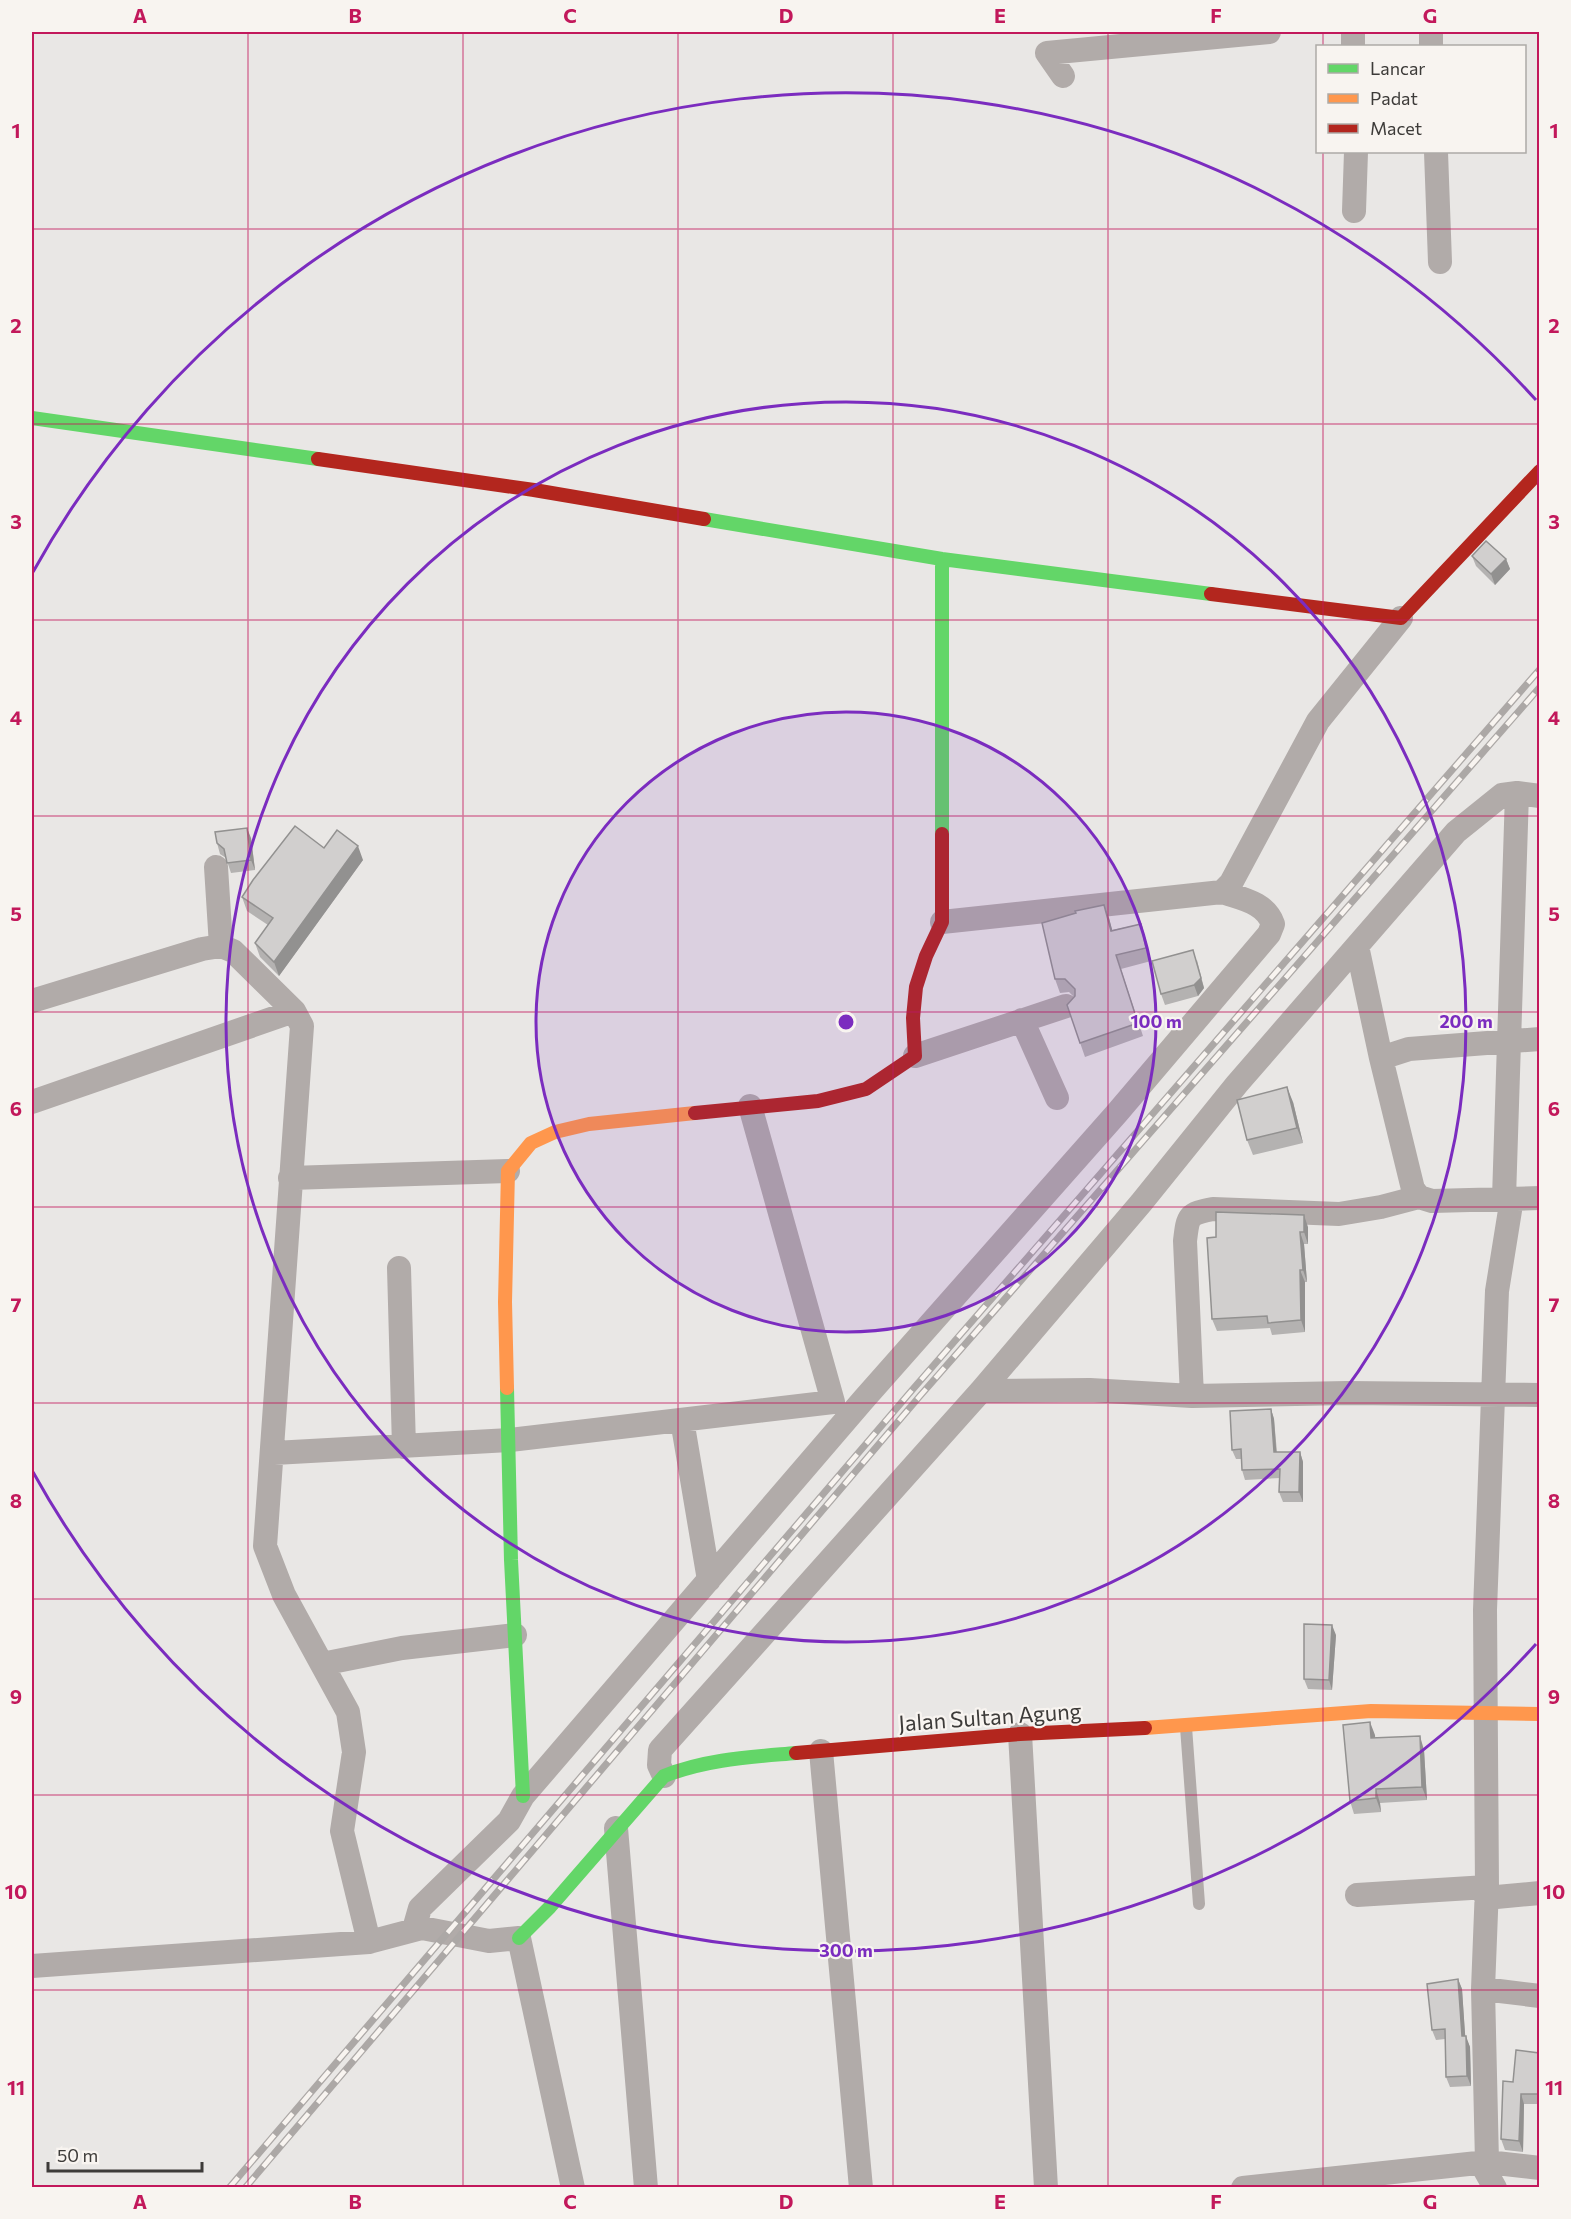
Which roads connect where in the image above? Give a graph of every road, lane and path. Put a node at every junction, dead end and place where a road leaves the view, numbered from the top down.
1 (1269, 32) edge
2 (1219, 34) edge
3 (1063, 76) dead end
4 (1356, 153) edge
5 (1436, 153) edge
6 (1354, 211) dead end
7 (1440, 261) dead end
8 (32, 418) edge
9 (1539, 471) edge
10 (942, 559) junction
11 (1401, 618) junction
12 (1528, 795) edge
13 (216, 867) dead end
14 (1222, 892) junction
15 (942, 922) junction
16 (221, 946) junction
17 (1358, 946) junction
18 (32, 1001) edge
19 (1066, 1006) edge
20 (294, 1011) junction
21 (1022, 1020) junction
22 (1539, 1039) edge
23 (1506, 1042) junction
24 (915, 1056) junction
25 (1381, 1058) junction
26 (1056, 1098) dead end
27 (32, 1102) edge
28 (750, 1106) junction
29 (508, 1171) junction
30 (290, 1178) junction
31 (1419, 1197) junction
32 (1508, 1198) junction
33 (1539, 1198) edge
34 (399, 1268) dead end
35 (981, 1391) junction
36 (1495, 1395) junction
37 (1539, 1395) edge
38 (1192, 1396) junction
39 (864, 1399) junction
40 (833, 1402) junction
41 (682, 1420) junction
42 (510, 1440) junction
43 (404, 1447) junction
44 (274, 1453) junction
45 (708, 1580) junction
46 (515, 1635) junction
47 (322, 1664) junction
48 (1485, 1714) junction
49 (1539, 1714) edge
50 (1186, 1726) junction
51 (1020, 1734) junction
52 (821, 1751) junction
53 (664, 1776) junction
54 (523, 1796) junction
55 (616, 1828) junction
56 (1487, 1892) junction
57 (1539, 1893) edge
58 (1357, 1895) dead end
59 (1198, 1905) dead end
60 (414, 1929) junction
61 (519, 1938) junction
62 (369, 1942) junction
63 (32, 1966) edge
64 (1483, 1989) junction
65 (1539, 1996) edge
66 (1484, 2163) junction
67 (1539, 2168) edge
68 (573, 2187) edge
69 (646, 2187) edge
70 (861, 2187) edge
71 (1046, 2187) edge
72 (1243, 2187) edge
73 (1495, 2187) edge

1 - 2 street
2 - 3 street
4 - 6 street
5 - 7 street
8 - 10 street
9 - 11 street
10 - 11 street
10 - 15 street
11 - 14 street
12 - 17 street
12 - 23 street
13 - 16 street
14 - 15 street
14 - 39 street
15 - 24 street
16 - 18 street
16 - 20 street
17 - 25 street
17 - 35 street
19 - 21 street
20 - 27 street
20 - 30 street
21 - 24 street
21 - 26 street
22 - 23 street
23 - 25 street
23 - 32 street
24 - 28 street
25 - 31 street
28 - 29 street
28 - 40 street
29 - 30 street
29 - 42 street
30 - 44 street
31 - 32 street
31 - 38 street
32 - 33 street
32 - 36 street
34 - 43 street
35 - 38 street
35 - 53 street
36 - 37 street
36 - 38 street
36 - 48 street
39 - 40 street
39 - 45 street
40 - 41 street
41 - 42 street
41 - 45 street
42 - 43 street
42 - 46 street
43 - 44 street
44 - 47 street
45 - 54 street
46 - 47 street
46 - 54 street
47 - 62 street
48 - 49 street, Jalan Sultan Agung
48 - 50 street, Jalan Sultan Agung
48 - 56 street
50 - 51 street, Jalan Sultan Agung
50 - 59 lane
51 - 52 street, Jalan Sultan Agung
51 - 71 street
52 - 53 street, Jalan Sultan Agung
52 - 70 street
53 - 55 street, Jalan Sultan Agung
54 - 60 street
55 - 61 street, Jalan Sultan Agung
55 - 69 street
56 - 57 street
56 - 58 street
56 - 64 street
60 - 61 street
60 - 62 street
61 - 68 street
62 - 63 street
64 - 65 street
64 - 66 street
66 - 67 street
66 - 72 street
66 - 73 street

